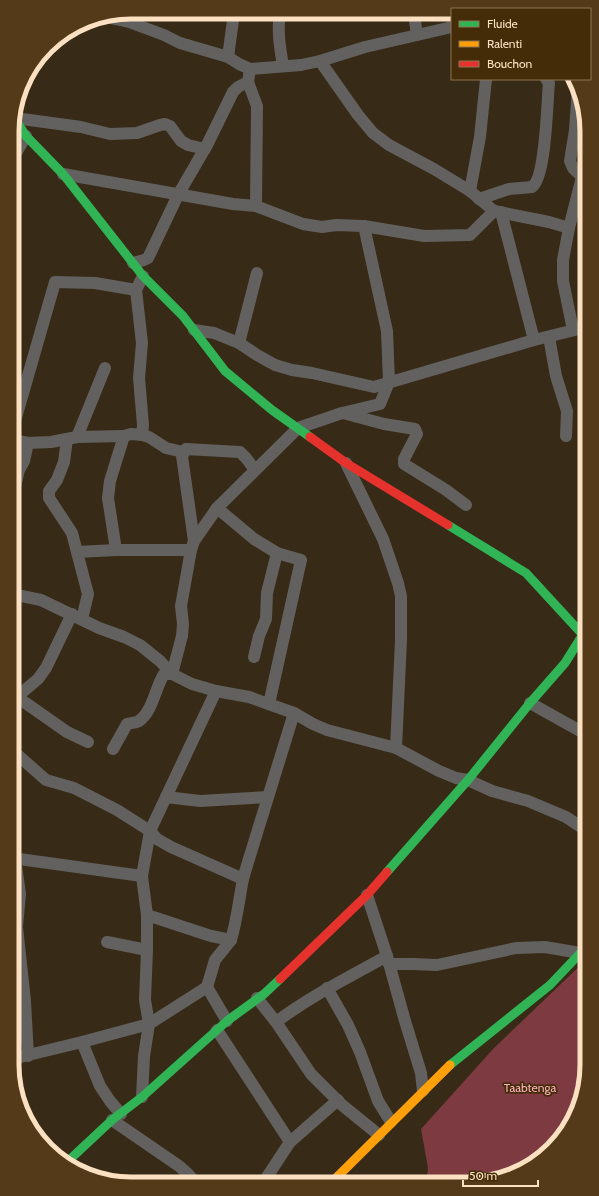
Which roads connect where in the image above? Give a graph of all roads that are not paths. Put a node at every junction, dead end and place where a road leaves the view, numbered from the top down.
1 (136, 19) edge
2 (233, 19) edge
3 (279, 19) edge
4 (415, 19) edge
5 (451, 27) edge
6 (417, 35) junction
7 (228, 57) junction
8 (320, 61) junction
9 (283, 66) junction
10 (250, 69) junction
11 (486, 80) edge
12 (546, 80) edge
13 (248, 82) junction
14 (576, 104) edge
15 (19, 125) edge
16 (19, 126) edge
17 (205, 149) junction
18 (63, 174) junction
19 (580, 174) edge
20 (470, 190) junction
21 (580, 191) edge
22 (178, 194) junction
23 (479, 198) junction
24 (256, 206) junction
25 (497, 211) junction
26 (364, 226) junction
27 (569, 228) junction
28 (133, 263) junction
29 (257, 272) dead end
30 (143, 276) junction
31 (136, 290) junction
32 (580, 329) edge
33 (194, 330) junction
34 (574, 330) junction
35 (549, 337) junction
36 (534, 340) junction
37 (239, 343) junction
38 (105, 368) dead end
39 (389, 382) junction
40 (19, 407) edge
41 (342, 413) junction
42 (298, 428) junction
43 (142, 435) junction
44 (124, 436) junction
45 (566, 436) dead end
46 (72, 438) junction
47 (19, 441) edge
48 (28, 443) junction
49 (183, 452) junction
50 (346, 463) junction
51 (19, 470) edge
52 (255, 470) junction
53 (466, 505) dead end
54 (217, 508) junction
55 (192, 546) junction
56 (116, 550) junction
57 (77, 552) junction
58 (278, 553) junction
59 (19, 595) edge
60 (77, 617) junction
61 (580, 627) edge
62 (580, 642) edge
63 (254, 657) dead end
64 (172, 674) junction
65 (216, 691) junction
66 (19, 696) edge
67 (19, 702) edge
68 (530, 703) junction
69 (268, 704) junction
70 (294, 713) junction
71 (580, 731) edge
72 (88, 742) dead end
73 (396, 748) junction
74 (113, 749) dead end
75 (19, 756) edge
76 (468, 780) junction
77 (166, 797) junction
78 (268, 797) junction
79 (580, 826) edge
80 (150, 832) junction
81 (19, 859) edge
82 (142, 876) junction
83 (243, 879) junction
84 (19, 888) edge
85 (367, 895) junction
86 (19, 905) edge
87 (147, 915) junction
88 (231, 940) junction
89 (107, 942) dead end
90 (19, 946) edge
91 (580, 949) edge
92 (147, 950) junction
93 (580, 952) edge
94 (388, 960) junction
95 (207, 987) junction
96 (327, 988) junction
97 (258, 998) junction
98 (227, 1021) junction
99 (276, 1022) junction
100 (149, 1024) junction
101 (217, 1030) junction
102 (82, 1042) junction
103 (28, 1056) junction
104 (19, 1058) edge
105 (423, 1091) junction
106 (142, 1097) junction
107 (338, 1100) junction
108 (116, 1117) junction
109 (391, 1122) junction
110 (379, 1135) junction
111 (290, 1142) junction
112 (71, 1159) edge
113 (191, 1177) edge
114 (267, 1177) edge
115 (337, 1177) edge

1 - 7 street
2 - 7 street
3 - 9 street
4 - 6 street
5 - 6 street
6 - 8 street
7 - 10 street
8 - 9 street
8 - 20 street
9 - 10 street
10 - 13 street
11 - 20 street
12 - 23 street
13 - 17 street
13 - 24 street
14 - 19 street
15 - 17 street
16 - 18 street
17 - 22 street
18 - 22 street
18 - 28 street
20 - 23 street
21 - 27 street
22 - 24 street
22 - 28 street
23 - 25 street
24 - 26 street
25 - 26 street
25 - 27 street
25 - 36 street
26 - 39 street
27 - 34 street
28 - 30 street
29 - 37 street
30 - 31 street
30 - 33 street
31 - 40 street
31 - 43 street
32 - 34 street
33 - 37 street
33 - 42 street
34 - 35 street
35 - 36 street
35 - 45 street
36 - 39 street
37 - 39 street
38 - 46 street
39 - 41 street
41 - 42 street
41 - 53 street
42 - 50 street
42 - 52 street
43 - 44 street
43 - 49 street
44 - 46 street
44 - 56 street
46 - 48 street
46 - 57 street
47 - 48 street
48 - 51 street
49 - 52 street
49 - 55 street
50 - 61 street
50 - 73 street
52 - 54 street
54 - 55 street
54 - 58 street
55 - 56 street
55 - 64 street
56 - 57 street
57 - 60 street
58 - 63 street
58 - 69 street
59 - 60 street
60 - 64 street
60 - 66 street
62 - 68 street
64 - 65 street
64 - 74 street
65 - 69 street
65 - 77 street
67 - 72 street
68 - 71 street
68 - 76 street
69 - 70 street
70 - 73 street
70 - 78 street
73 - 76 street
75 - 80 street
76 - 79 street
76 - 85 street
77 - 78 street
77 - 80 street
78 - 83 street
80 - 82 street
80 - 83 street
81 - 82 street
82 - 87 street
83 - 88 street
84 - 86 street
85 - 94 street
85 - 97 street
87 - 88 street
87 - 92 street
88 - 95 street
89 - 92 street
90 - 103 street
91 - 94 street
92 - 100 street
93 - 105 street
94 - 96 street
94 - 105 street
95 - 98 street
95 - 100 street
96 - 99 street
96 - 109 street
97 - 98 street
97 - 99 street
98 - 101 street
99 - 107 street
100 - 102 street
100 - 106 street
101 - 106 street
101 - 111 street
102 - 103 street
102 - 108 street
103 - 104 street
105 - 109 street
106 - 108 street
107 - 110 street
107 - 111 street
108 - 112 street
108 - 113 street
109 - 110 street
110 - 115 street
111 - 114 street

